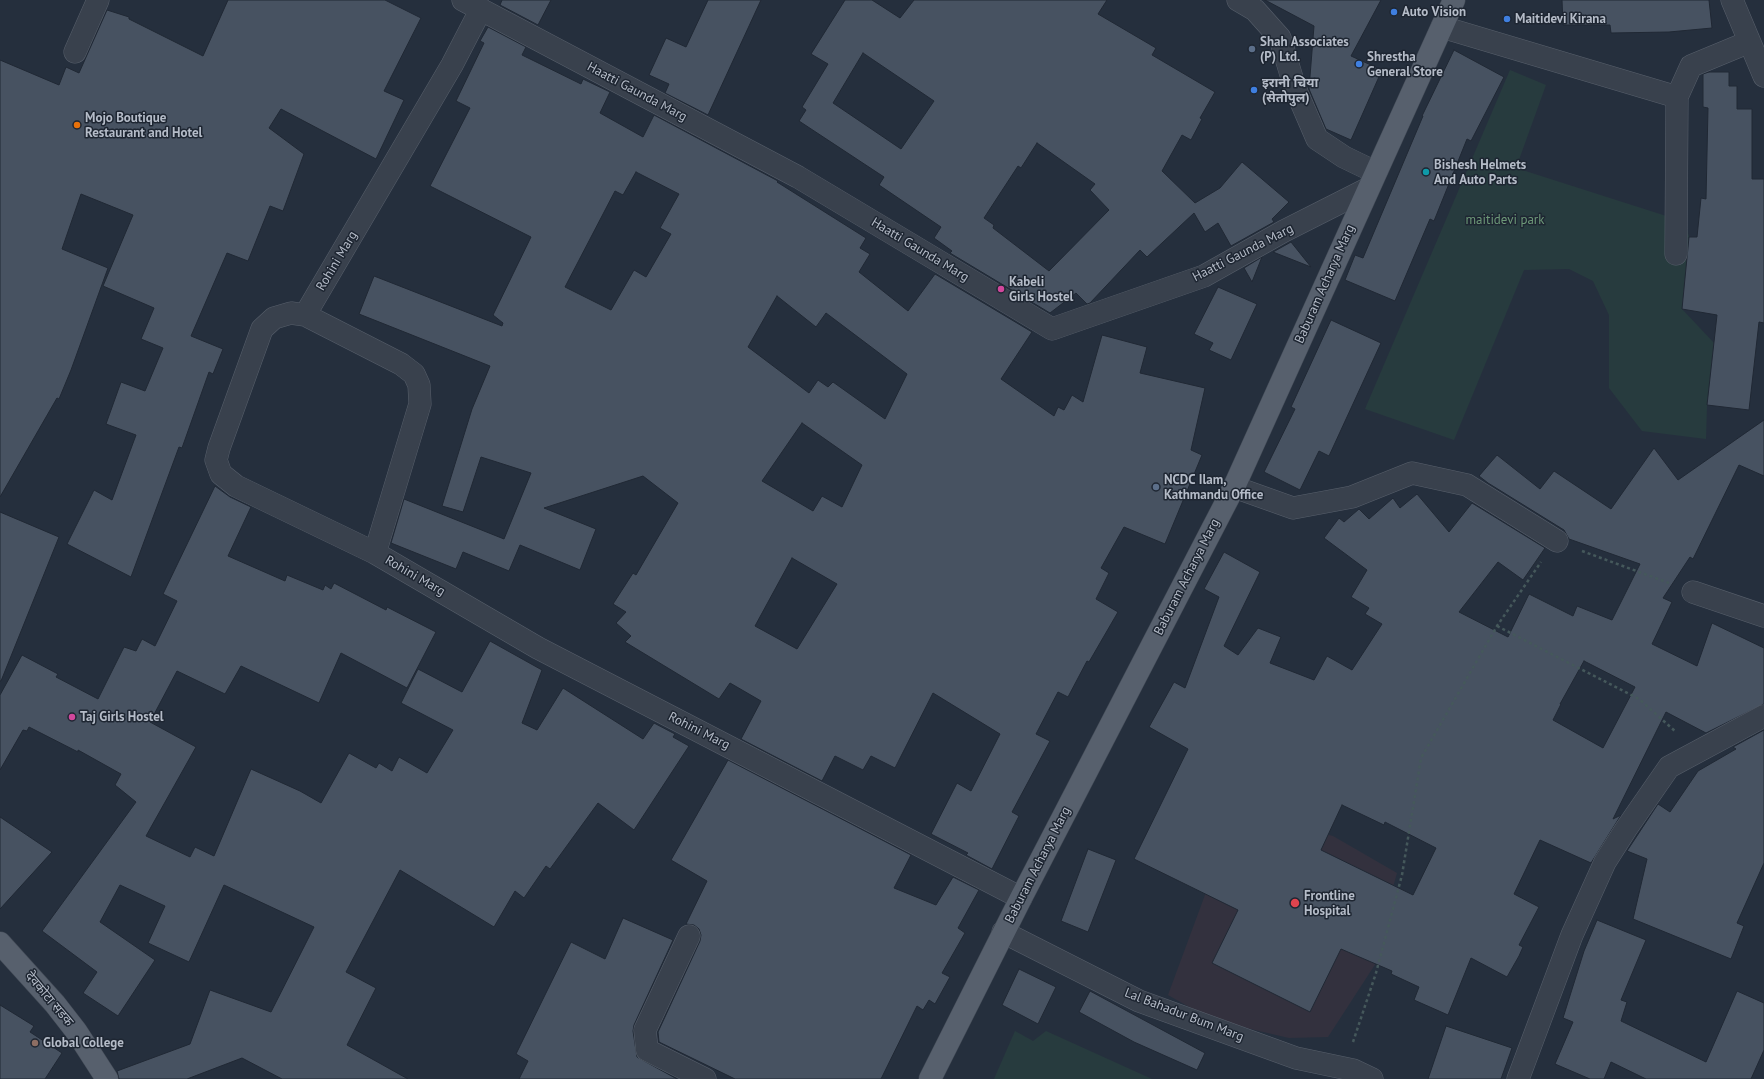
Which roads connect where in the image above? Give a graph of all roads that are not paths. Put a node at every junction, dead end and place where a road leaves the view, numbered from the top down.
1 (98, 0) edge
2 (1238, 0) edge
3 (1454, 0) edge
4 (1732, 0) edge
5 (472, 5) edge
6 (1442, 27) junction
7 (1749, 42) junction
8 (75, 52) dead end
9 (1764, 76) edge
10 (1677, 97) junction
11 (1371, 181) junction
12 (1676, 254) dead end
13 (305, 315) junction
14 (1234, 487) junction
15 (1557, 541) road end
16 (375, 554) junction
17 (1692, 592) road end
18 (1764, 616) edge
19 (1764, 716) edge
20 (1021, 898) junction
21 (1003, 932) junction
22 (689, 936) dead end
23 (0, 943) edge
24 (1363, 1075) edge
25 (107, 1079) edge
26 (705, 1079) edge
27 (930, 1079) edge
28 (1518, 1079) edge

1 - 8 street
2 - 11 street
3 - 6 main road, Baburam Acharya Marg
4 - 7 street
5 - 11 street, Haatti Gaunda Marg
5 - 13 street, Rohini Marg
6 - 10 street
6 - 11 main road, Baburam Acharya Marg
7 - 9 street
7 - 10 street
10 - 12 street
11 - 14 main road, Baburam Acharya Marg
13 - 16 street, Rohini Marg
13 - 16 street
14 - 15 street
14 - 20 main road, Baburam Acharya Marg
16 - 20 street, Rohini Marg
17 - 18 street
19 - 28 street
20 - 21 main road, Baburam Acharya Marg
21 - 24 street, Lal Bahadur Bum Marg
21 - 27 main road, Baburam Acharya Marg
22 - 26 street
23 - 25 main road, देवकोटा सडक

